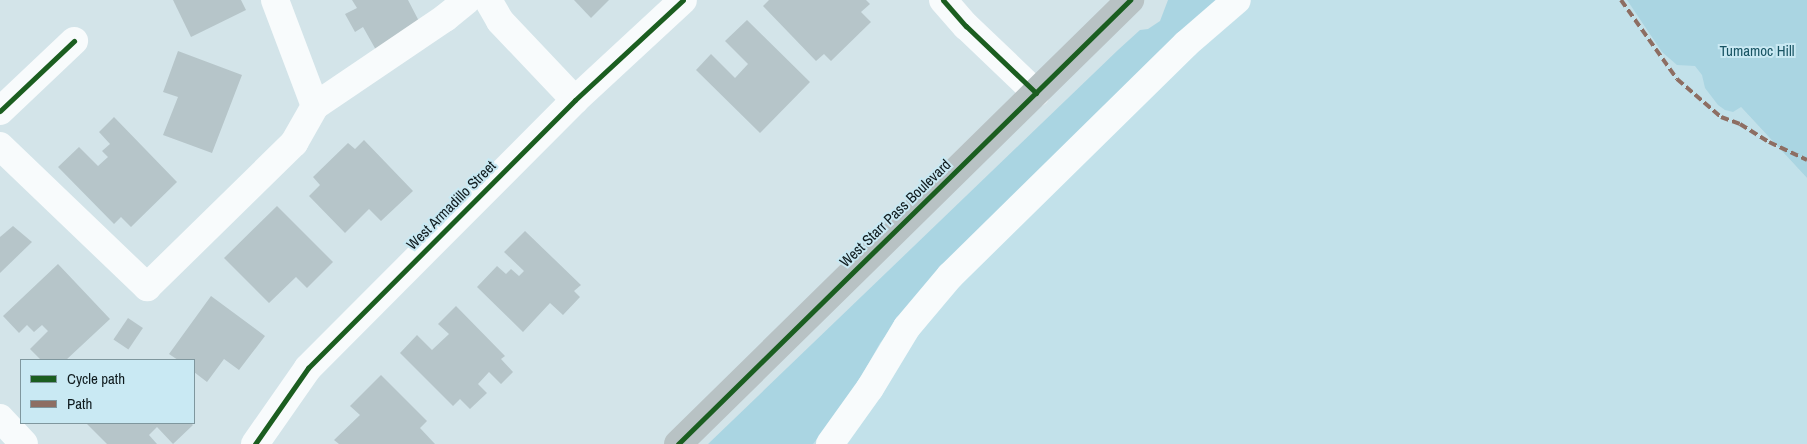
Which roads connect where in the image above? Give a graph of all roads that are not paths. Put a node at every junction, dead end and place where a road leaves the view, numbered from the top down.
1 (275, 0) edge
2 (467, 0) edge
3 (488, 0) edge
4 (683, 0) edge
5 (943, 0) edge
6 (1130, 0) edge
7 (1237, 0) edge
8 (74, 41) dead end
9 (1036, 93) junction
10 (575, 100) junction
11 (315, 106) junction
12 (0, 112) edge
13 (0, 146) edge
14 (0, 418) edge
15 (24, 444) edge
16 (255, 444) edge
17 (678, 444) edge
18 (830, 444) edge

1 - 11 street
2 - 11 street
3 - 10 street
4 - 10 street, West Armadillo Street
5 - 9 street
6 - 9 main road, West Starr Pass Boulevard
7 - 18 street
8 - 12 street
9 - 17 main road, West Starr Pass Boulevard
10 - 16 street, West Armadillo Street
11 - 13 street
14 - 15 street

